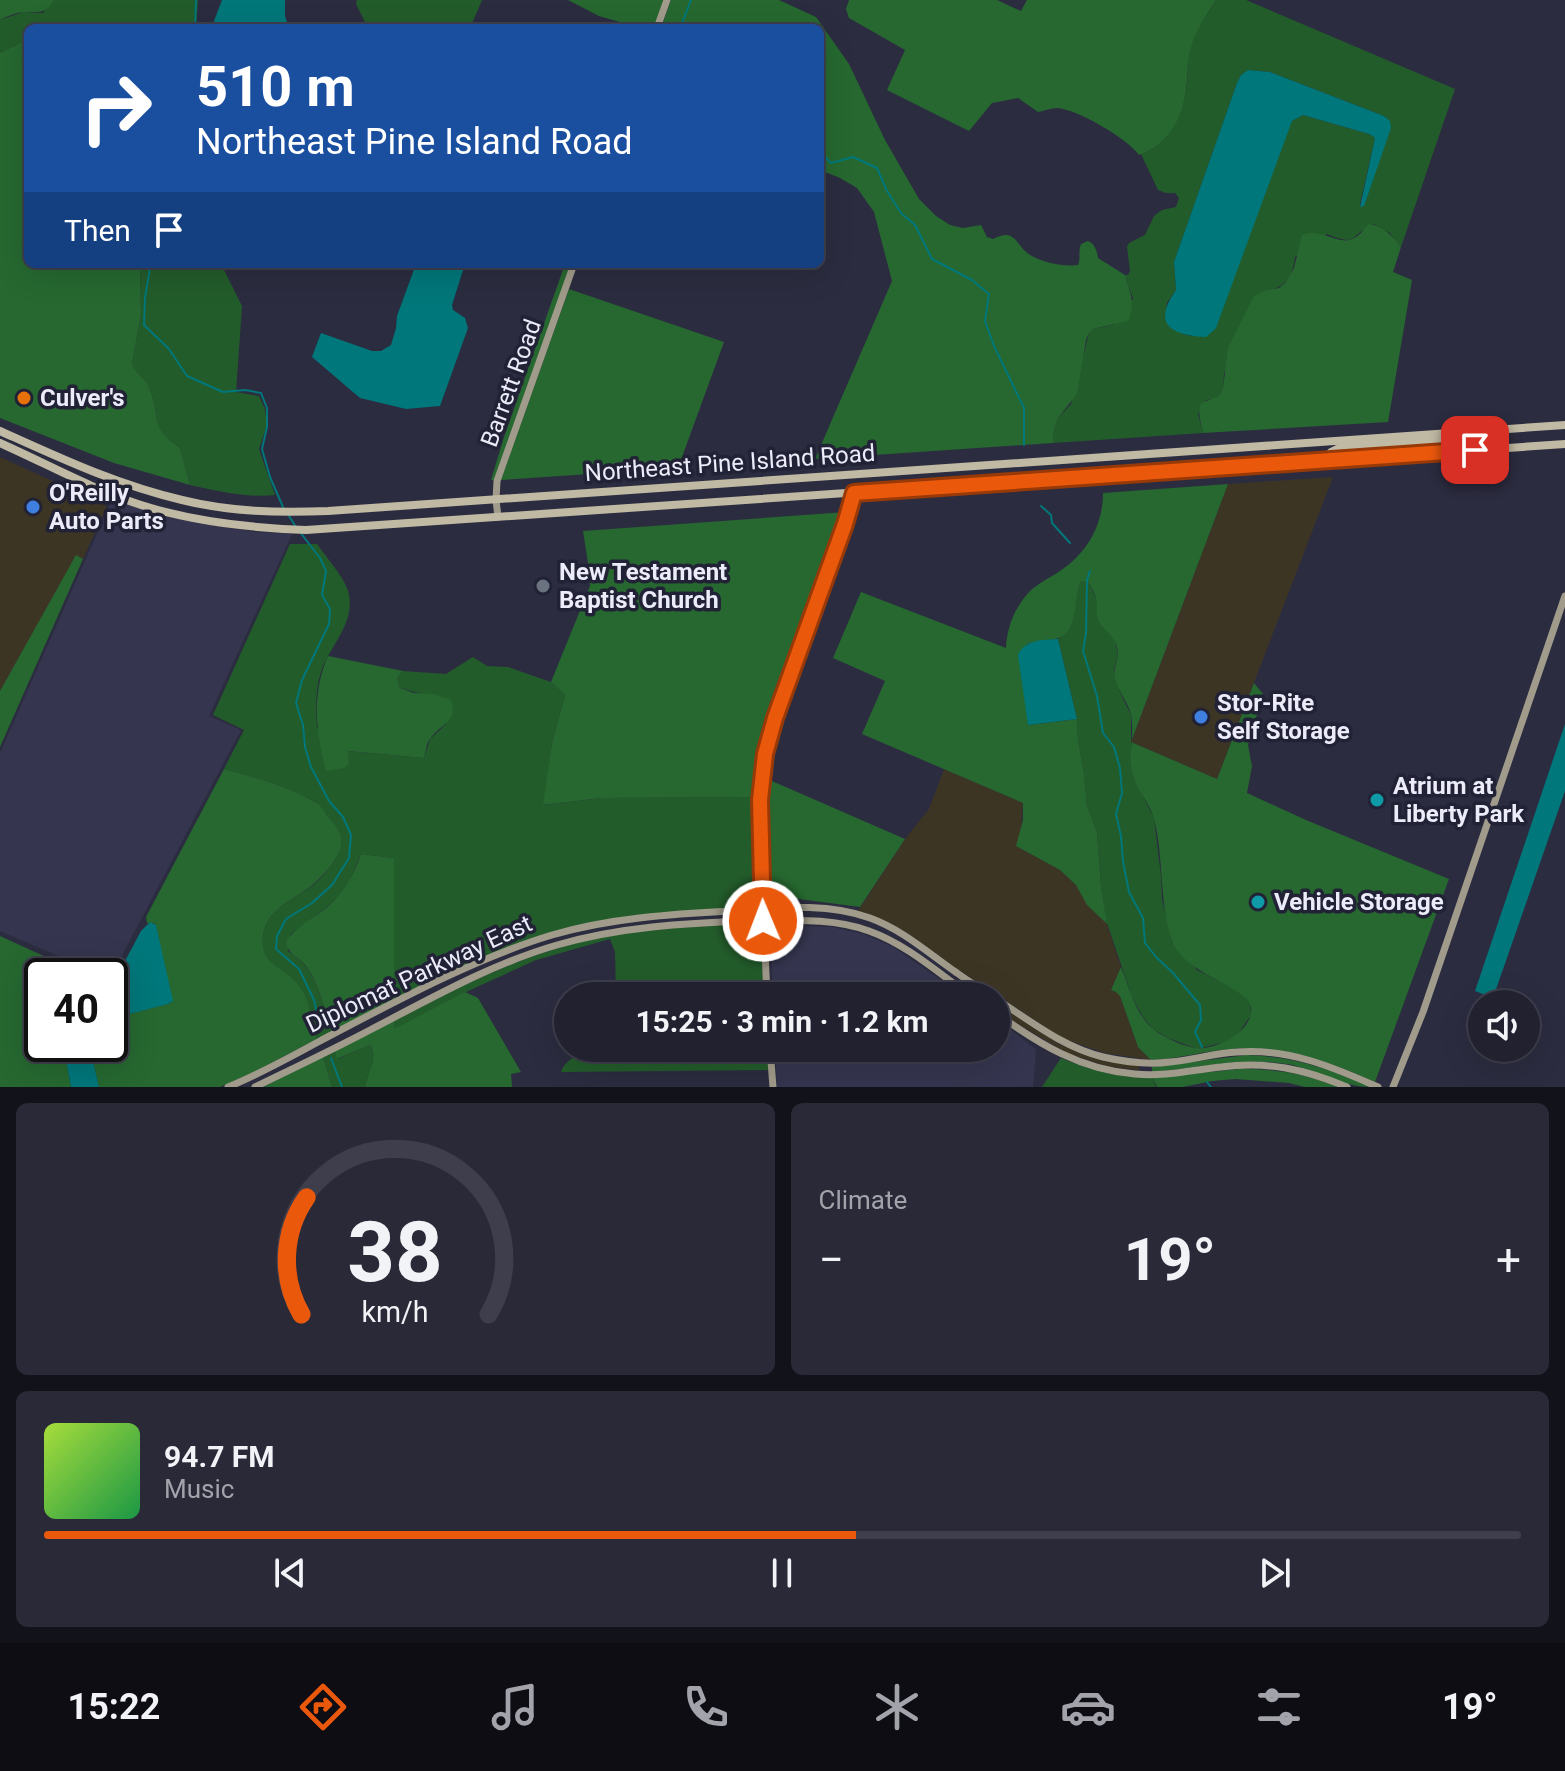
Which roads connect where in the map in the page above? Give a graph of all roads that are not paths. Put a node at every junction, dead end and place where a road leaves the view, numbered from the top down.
1 (667, 0) edge
2 (658, 24) edge
3 (573, 268) edge
4 (1565, 425) edge
5 (0, 431) edge
6 (1476, 431) junction
7 (1565, 444) edge
8 (4, 445) edge
9 (1327, 460) junction
10 (89, 471) junction
11 (854, 493) junction
12 (496, 500) junction
13 (498, 517) junction
14 (1565, 596) edge
15 (763, 909) junction
16 (763, 921) junction
17 (604, 923) junction
18 (606, 934) junction
19 (450, 976) junction
20 (766, 982) edge
21 (952, 982) edge
22 (972, 982) edge
23 (455, 986) junction
24 (1010, 1008) edge
25 (1010, 1023) edge
26 (771, 1062) edge
27 (1142, 1063) junction
28 (1142, 1075) junction
29 (228, 1087) edge
30 (255, 1087) edge
31 (773, 1087) edge
32 (1347, 1087) edge
33 (1378, 1087) edge
34 (1393, 1087) edge

1 - 2 main road
3 - 12 main road, Barrett Road
4 - 6 main road, Northeast Pine Island Road
5 - 10 main road, Northeast Pine Island Road
6 - 9 main road, Northeast Pine Island Road
6 - 12 main road, Northeast Pine Island Road
7 - 9 main road, Northeast Pine Island Road
8 - 10 main road
8 - 13 main road, Northeast Pine Island Road
9 - 11 main road, Northeast Pine Island Road
10 - 12 main road, Northeast Pine Island Road
11 - 13 main road, Northeast Pine Island Road
11 - 15 main road
12 - 13 main road, Barrett Road
14 - 34 main road
15 - 16 main road
15 - 17 main road, Diplomat Parkway East
15 - 22 main road, Diplomat Parkway East
16 - 18 main road, Diplomat Parkway East
16 - 20 main road
16 - 21 main road, Diplomat Parkway East
17 - 18 main road
17 - 19 main road, Diplomat Parkway East
18 - 23 main road, Diplomat Parkway East
19 - 23 main road
19 - 29 main road, Diplomat Parkway East
23 - 30 main road, Diplomat Parkway East
24 - 27 main road, Diplomat Parkway East
25 - 28 main road
26 - 31 main road
27 - 28 main road
27 - 33 main road, Diplomat Parkway East
28 - 32 main road

